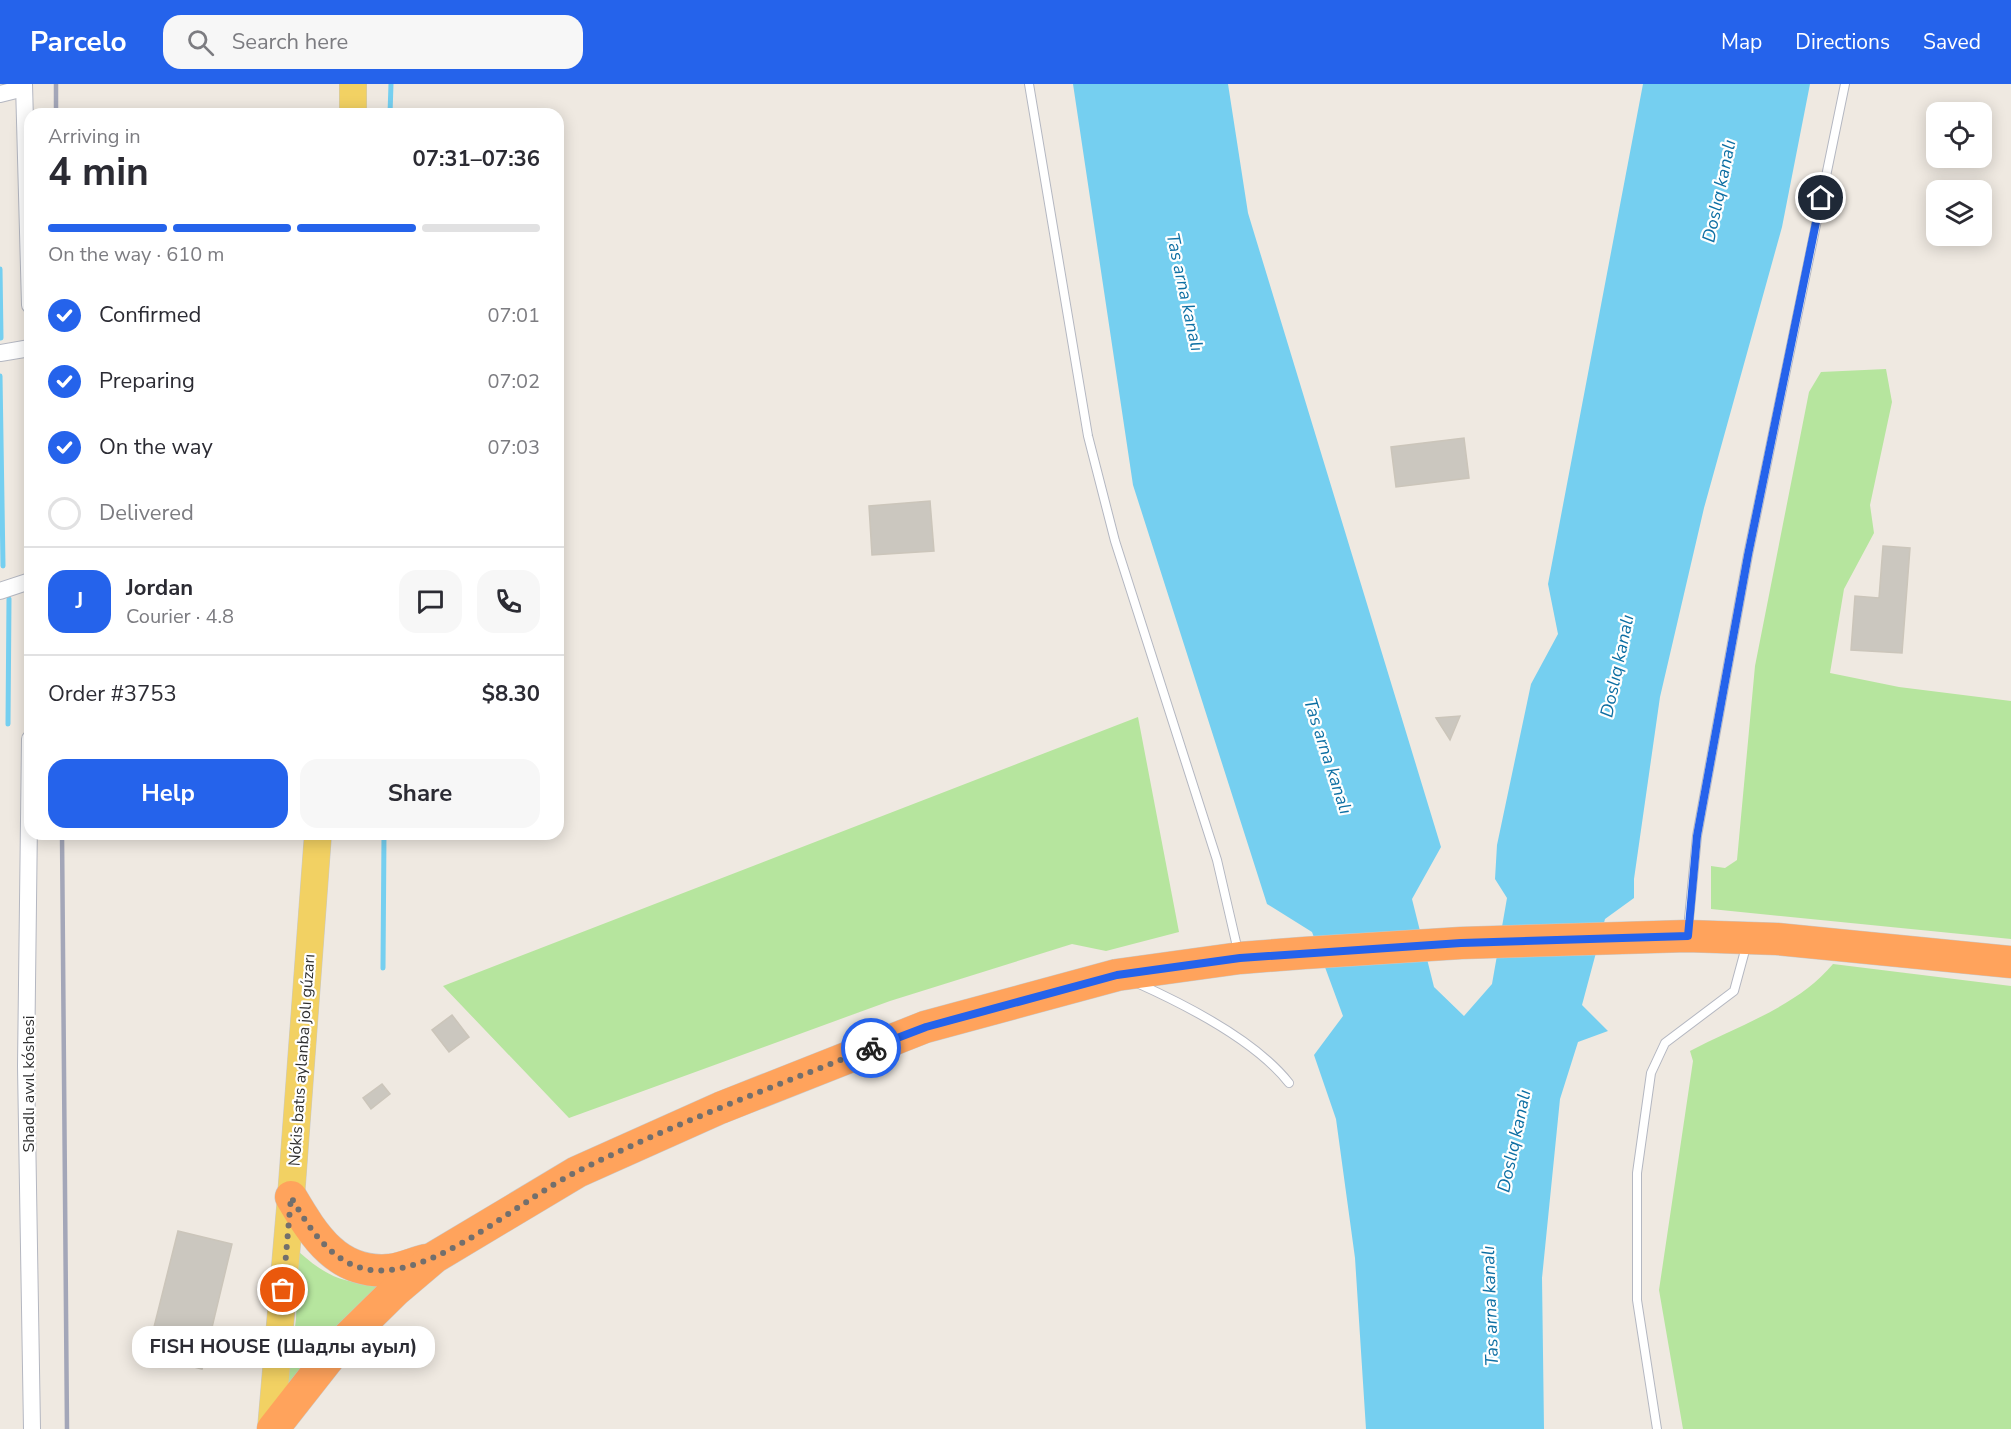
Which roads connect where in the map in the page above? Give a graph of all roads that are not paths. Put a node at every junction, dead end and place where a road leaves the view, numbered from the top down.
1 (353, 84) edge
2 (1029, 84) edge
3 (1845, 84) edge
4 (24, 86) edge
5 (0, 94) edge
6 (25, 108) edge
7 (353, 108) edge
8 (24, 349) edge
9 (0, 353) edge
10 (24, 583) edge
11 (0, 591) edge
12 (29, 840) edge
13 (318, 840) edge
14 (1688, 936) junction
15 (1749, 938) junction
16 (1240, 958) junction
17 (2011, 962) edge
18 (1117, 975) junction
19 (1289, 1083) dead end
20 (291, 1197) junction
21 (435, 1257) junction
22 (32, 1429) edge
23 (272, 1429) edge
24 (1657, 1429) edge

1 - 7 main road
2 - 16 lane
3 - 14 lane
4 - 5 street
4 - 6 street
8 - 9 street
10 - 11 street
12 - 22 street, Shadlı awıl kóshesi
13 - 20 main road, Nókis batıs aylanba jolı gúzarı
14 - 15 highway
14 - 16 highway
15 - 17 highway
15 - 24 lane
16 - 18 highway
18 - 19 lane
18 - 21 highway
20 - 21 highway
20 - 23 main road, Nókis batıs aylanba jolı gúzarı
21 - 23 highway

